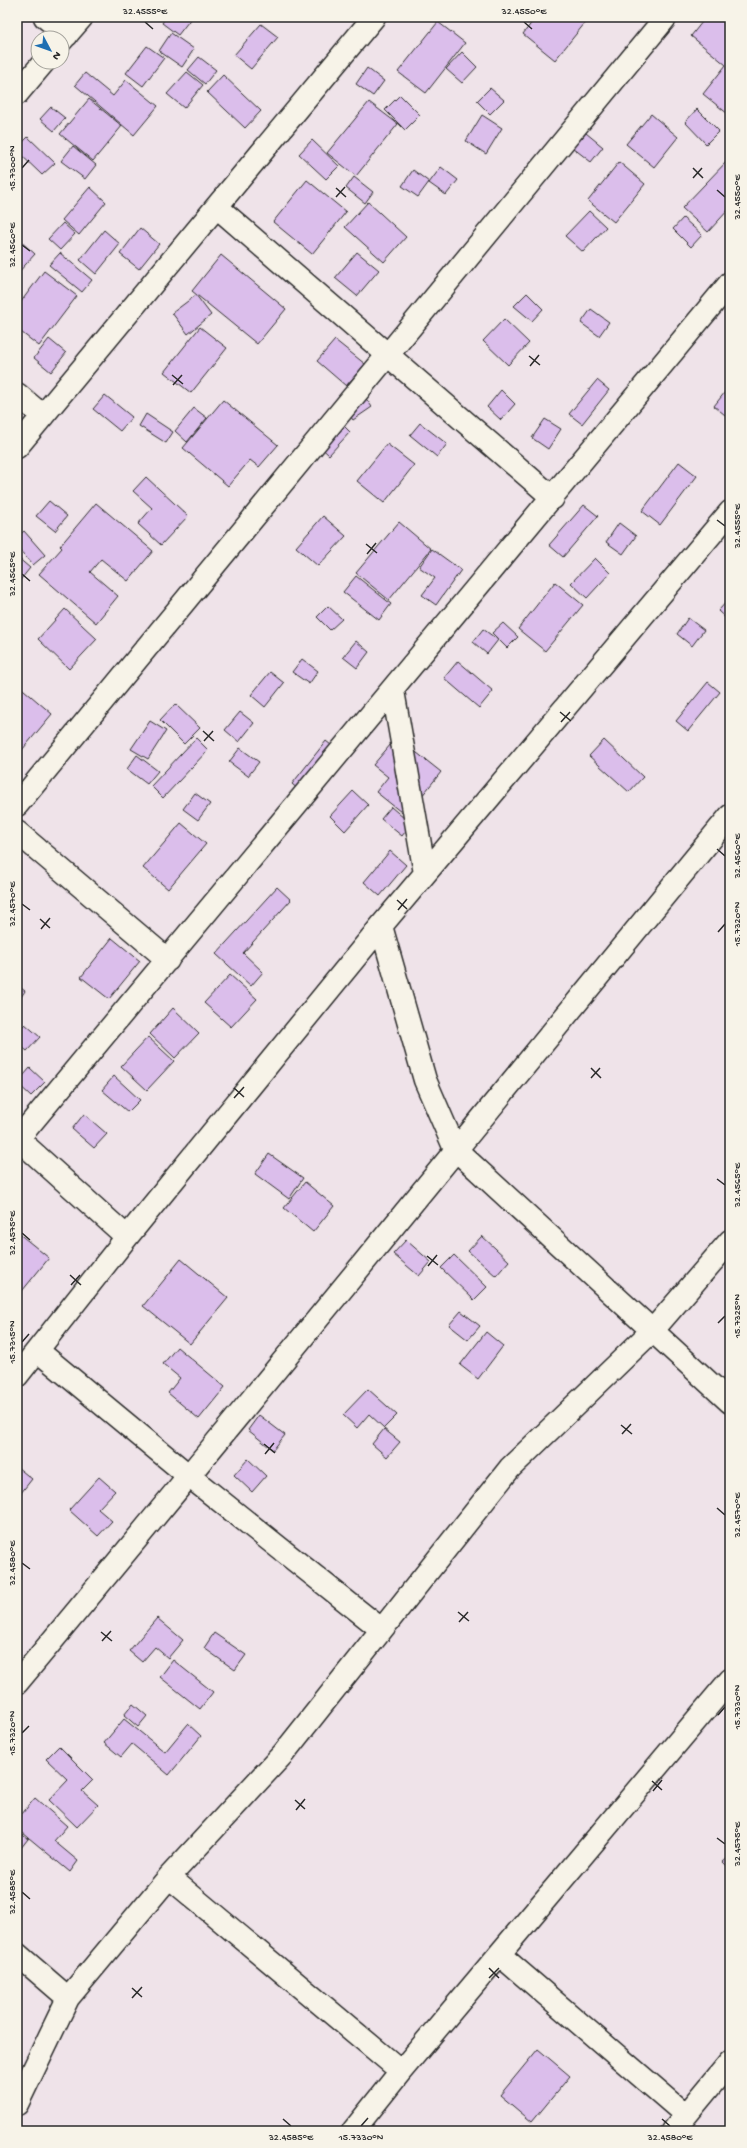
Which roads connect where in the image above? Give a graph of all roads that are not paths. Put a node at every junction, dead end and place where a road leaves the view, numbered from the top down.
1 (45, 17) edge
2 (82, 17) edge
3 (374, 17) edge
4 (666, 17) edge
5 (57, 30) edge
6 (70, 31) edge
7 (37, 70) edge
8 (17, 94) edge
9 (217, 207) junction
10 (730, 283) edge
11 (388, 355) junction
12 (17, 394) edge
13 (43, 416) junction
14 (17, 447) edge
15 (553, 498) junction
16 (730, 512) edge
17 (393, 691) junction
18 (17, 805) edge
19 (730, 816) edge
20 (17, 832) edge
21 (425, 873) junction
22 (381, 926) junction
23 (168, 960) junction
24 (18, 1139) edge
25 (455, 1149) junction
26 (127, 1237) junction
27 (730, 1241) edge
28 (653, 1330) junction
29 (38, 1351) junction
30 (17, 1376) edge
31 (730, 1402) edge
32 (190, 1476) junction
33 (380, 1629) junction
34 (730, 1680) edge
35 (17, 1683) edge
36 (169, 1877) junction
37 (17, 1954) edge
38 (500, 1955) junction
39 (68, 1998) junction
40 (730, 2062) edge
41 (401, 2071) junction
42 (17, 2104) edge
43 (679, 2123) edge
44 (353, 2131) edge

1 - 5 street
2 - 6 street
3 - 9 street
4 - 11 street
7 - 8 street
9 - 11 street
9 - 13 street
10 - 15 street
11 - 15 street
11 - 18 street
12 - 13 street
13 - 14 street
15 - 17 street
16 - 21 street
17 - 21 street
17 - 23 street
19 - 25 street
20 - 23 street
21 - 22 street
22 - 25 street
22 - 26 street
23 - 24 street
24 - 26 street
25 - 28 street
25 - 32 street
26 - 29 street
27 - 28 street
28 - 31 street
28 - 33 street
29 - 30 street
29 - 32 street
32 - 33 street
32 - 35 street
33 - 36 street
34 - 38 street
36 - 39 street
36 - 41 street
37 - 39 street
38 - 41 street
38 - 43 street
39 - 42 street
40 - 43 street
41 - 44 street

